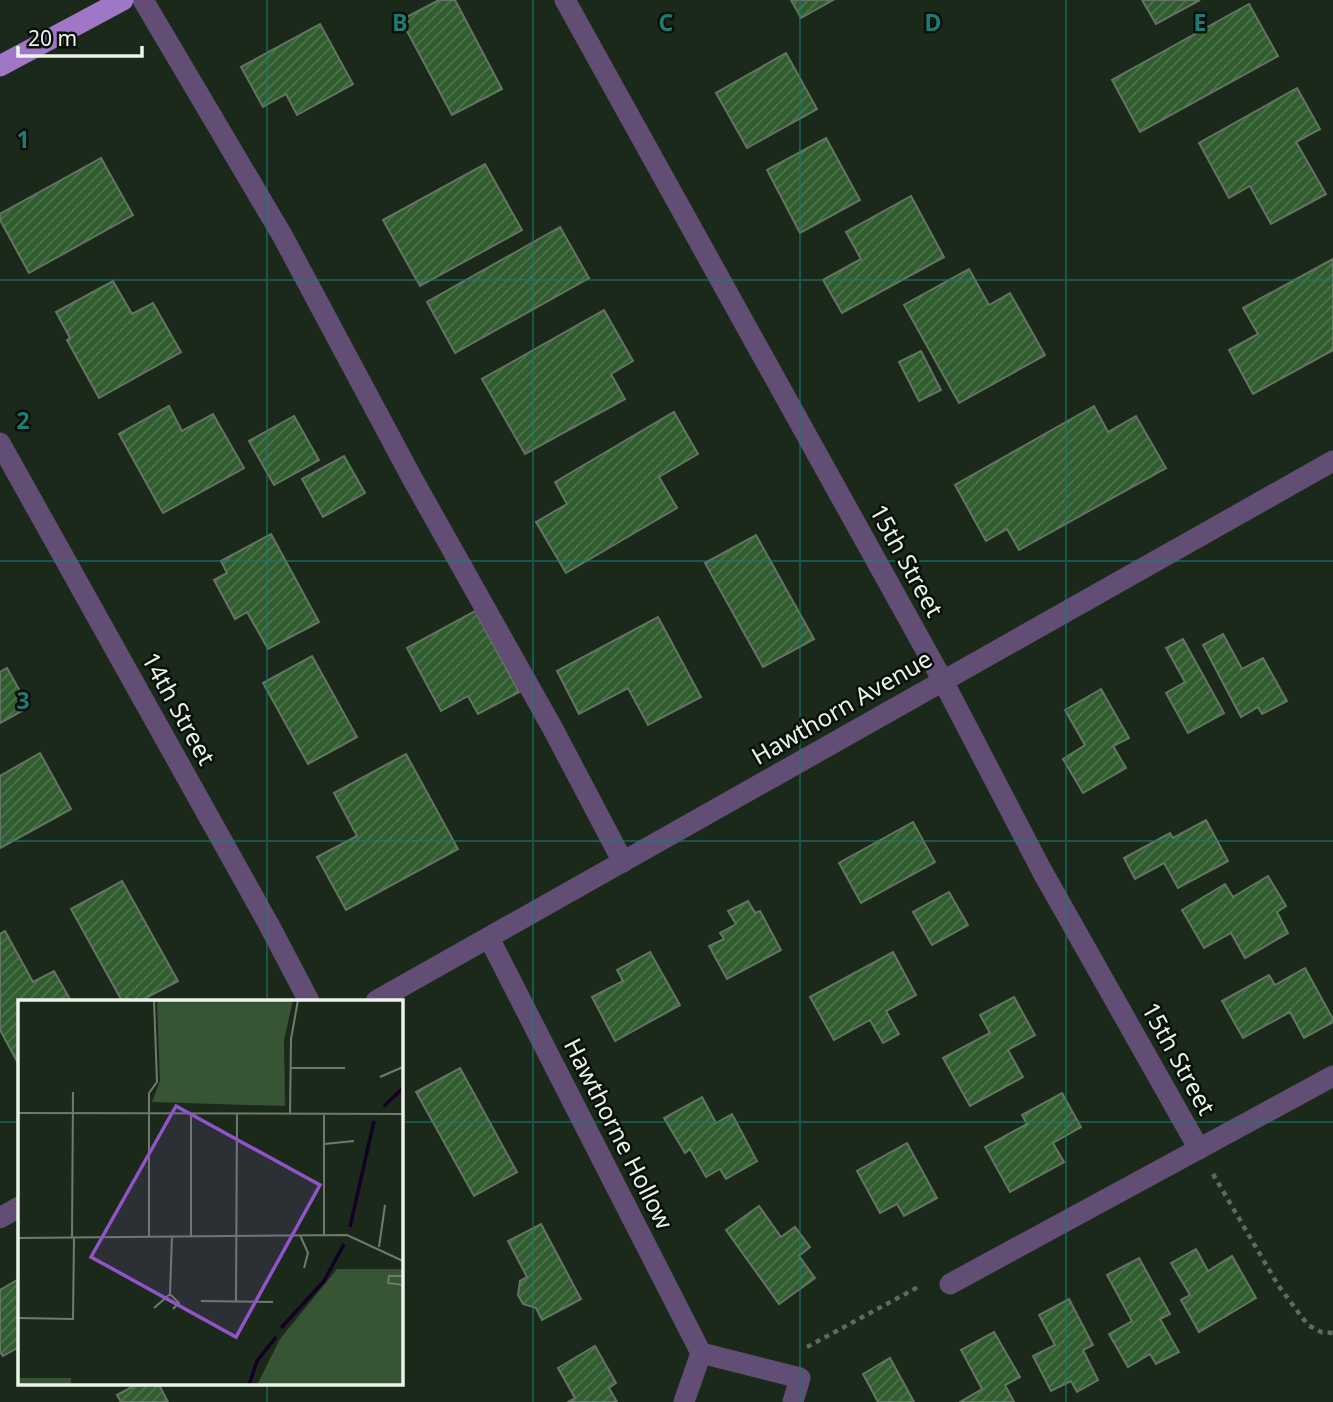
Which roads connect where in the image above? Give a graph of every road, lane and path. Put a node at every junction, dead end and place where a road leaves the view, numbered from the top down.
1 (123, 0) edge
2 (143, 0) edge
3 (565, 0) edge
4 (0, 66) edge
5 (0, 443) edge
6 (1333, 461) edge
7 (943, 681) junction
8 (624, 862) junction
9 (489, 938) junction
10 (308, 1000) edge
11 (378, 1000) edge
12 (1333, 1076) edge
13 (1199, 1149) junction
14 (18, 1208) edge
15 (0, 1218) edge
16 (950, 1284) joint
17 (1333, 1333) edge
18 (701, 1353) junction
19 (800, 1378) junction
20 (684, 1402) edge
21 (793, 1402) edge

1 - 4 main road
2 - 8 street
3 - 7 street, 15th Street
5 - 10 street, 14th Street
6 - 7 street, Hawthorn Avenue
7 - 8 street, Hawthorn Avenue
7 - 13 street, 15th Street
8 - 9 street, Hawthorn Avenue
9 - 11 street, Hawthorn Avenue
9 - 18 street, Hawthorne Hollow
12 - 13 street, 15th Street
13 - 16 street, 15th Street
13 - 17 path
14 - 15 street
16 - 19 path
18 - 19 street
18 - 20 street
19 - 21 street

